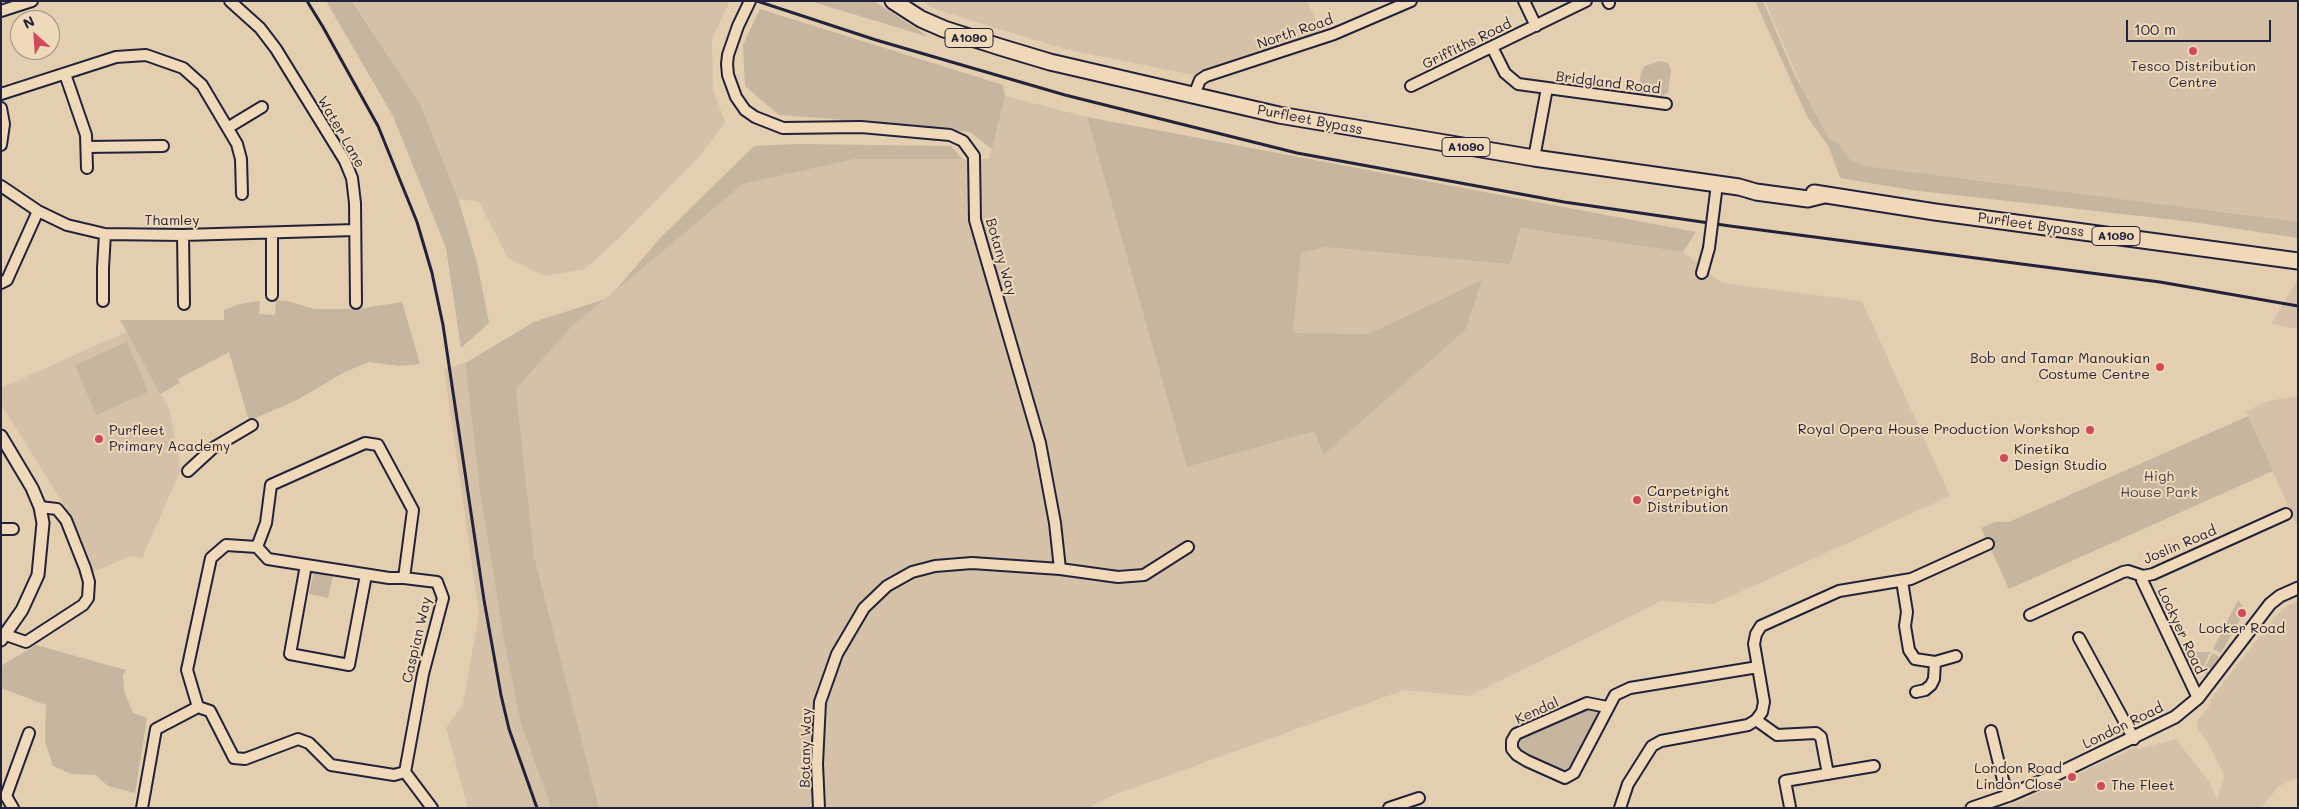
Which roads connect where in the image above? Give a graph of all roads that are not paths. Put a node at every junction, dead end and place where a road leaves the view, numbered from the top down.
1 (32, 1) edge
2 (230, 1) edge
3 (894, 1) edge
4 (1411, 1) edge
5 (1524, 1) edge
6 (1586, 1) edge
7 (748, 4) edge
8 (1, 11) edge
9 (1536, 26) junction
10 (1492, 47) junction
11 (65, 74) junction
12 (1411, 86) dead end
13 (1547, 88) junction
14 (1, 94) edge
15 (1194, 95) junction
16 (1666, 104) dead end
17 (262, 107) dead end
18 (1, 108) edge
19 (229, 127) junction
20 (1, 145) edge
21 (163, 146) dead end
22 (86, 147) junction
23 (1534, 158) junction
24 (87, 168) dead end
25 (1717, 184) junction
26 (1, 186) edge
27 (242, 194) dead end
28 (38, 211) junction
29 (355, 230) junction
30 (272, 232) junction
31 (105, 234) junction
32 (184, 235) junction
33 (2298, 261) edge
34 (1702, 273) dead end
35 (1, 283) edge
36 (272, 295) dead end
37 (103, 301) dead end
38 (356, 303) dead end
39 (184, 304) dead end
40 (252, 425) dead end
41 (1, 436) edge
42 (188, 471) dead end
43 (40, 507) junction
44 (2286, 514) dead end
45 (1, 529) edge
46 (13, 529) dead end
47 (1988, 544) dead end
48 (257, 547) junction
49 (1188, 547) dead end
50 (306, 565) junction
51 (1060, 569) junction
52 (366, 575) junction
53 (2143, 576) junction
54 (404, 578) junction
55 (1902, 581) junction
56 (2298, 588) edge
57 (2030, 614) dead end
58 (4, 637) edge
59 (2079, 638) dead end
60 (1956, 656) dead end
61 (1934, 662) junction
62 (1758, 667) junction
63 (1916, 692) dead end
64 (2198, 698) junction
65 (198, 707) junction
66 (1607, 708) junction
67 (1756, 720) junction
68 (1991, 731) dead end
69 (29, 733) dead end
70 (2134, 739) junction
71 (1874, 766) dead end
72 (406, 772) junction
73 (1828, 774) junction
74 (2010, 795) junction
75 (1419, 798) dead end
76 (1790, 807) edge
77 (13, 808) edge
78 (142, 808) edge
79 (432, 808) edge
80 (819, 808) edge
81 (1389, 808) edge
82 (1620, 808) edge
83 (1972, 808) edge

1 - 8 street
2 - 29 street, Water Lane
3 - 15 main road, Purfleet Bypass / A1090
4 - 15 street, North Road
5 - 9 street
6 - 9 street, Griffiths Road
7 - 51 street, Botany Way
9 - 10 street, Griffiths Road
10 - 12 street, Griffiths Road
10 - 13 street, Bridgland Road
11 - 14 street
11 - 19 street
11 - 22 street
13 - 16 street, Bridgland Road
13 - 23 street, Bridgland Road
15 - 23 main road, Purfleet Bypass / A1090
17 - 19 street
18 - 20 street
19 - 27 street
21 - 22 street
22 - 24 street
23 - 25 main road, Purfleet Bypass / A1090
25 - 33 main road, Purfleet Bypass / A1090
25 - 34 street, bridge
26 - 28 street, Thamley
28 - 31 street, Thamley
28 - 35 street
29 - 30 street, Thamley
29 - 38 street, Water Lane
30 - 32 street, Thamley
30 - 36 street
31 - 32 street, Thamley
31 - 37 street
32 - 39 street
40 - 42 street
41 - 43 street
43 - 58 street
43 - 58 street
44 - 53 street, Joslin Road
45 - 46 street
47 - 55 street
48 - 50 street
48 - 54 street
48 - 65 street
49 - 51 street, Botany Way
50 - 52 street
50 - 52 street
51 - 80 street, Botany Way
52 - 54 street
53 - 57 street, Joslin Road
53 - 64 street, Lockyer Road
54 - 72 street, Caspian Way
55 - 61 street
55 - 62 street
56 - 64 street, London Road
59 - 70 street
60 - 61 street
61 - 63 street
62 - 66 street, Kendal
62 - 67 street
64 - 70 street, London Road
65 - 72 street
65 - 78 street
66 - 66 street, Kendal
67 - 73 street
67 - 82 street
68 - 74 street
69 - 77 street
70 - 74 street, London Road
71 - 73 street
72 - 79 street
73 - 76 street
74 - 83 street, London Road
75 - 81 street

